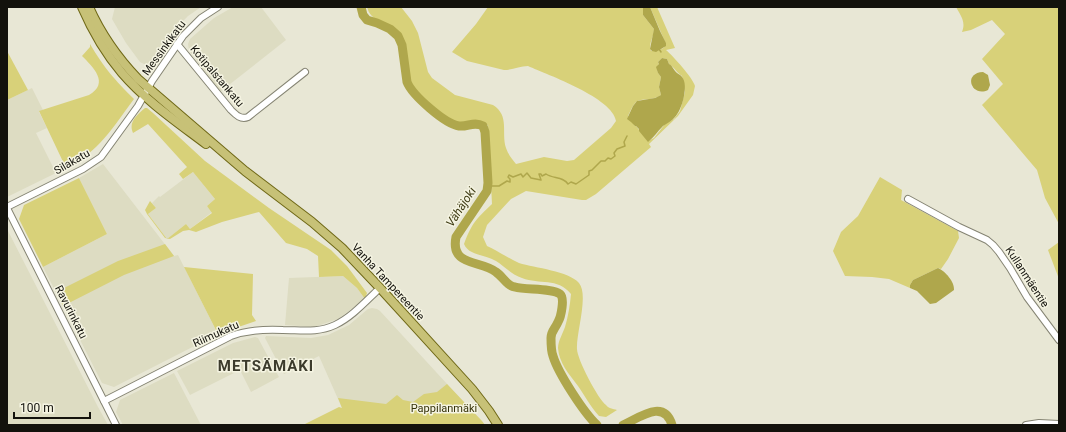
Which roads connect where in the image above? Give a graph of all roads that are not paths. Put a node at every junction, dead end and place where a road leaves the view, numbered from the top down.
1 (82, 7) edge
2 (89, 7) edge
3 (218, 7) edge
4 (177, 44) junction
5 (305, 72) dead end
6 (146, 92) junction
7 (908, 199) dead end
8 (7, 207) edge
9 (380, 288) junction
10 (1059, 340) edge
11 (104, 401) junction
12 (1059, 424) edge
13 (116, 425) edge
14 (498, 425) edge
15 (1026, 425) edge

1 - 6 main road, Vanha Tampereentie
2 - 6 main road, Vanha Tampereentie
3 - 4 street, Messinkikatu
4 - 5 street, Kotipalstankatu
4 - 6 street, Messinkikatu
6 - 8 street, Silakatu
6 - 9 main road, Vanha Tampereentie
7 - 10 street, Kullanmäentie
8 - 11 street, Ravurinkatu
9 - 11 street, Riimukatu
9 - 14 main road, Vanha Tampereentie
11 - 13 street, Ravurinkatu
12 - 15 street

